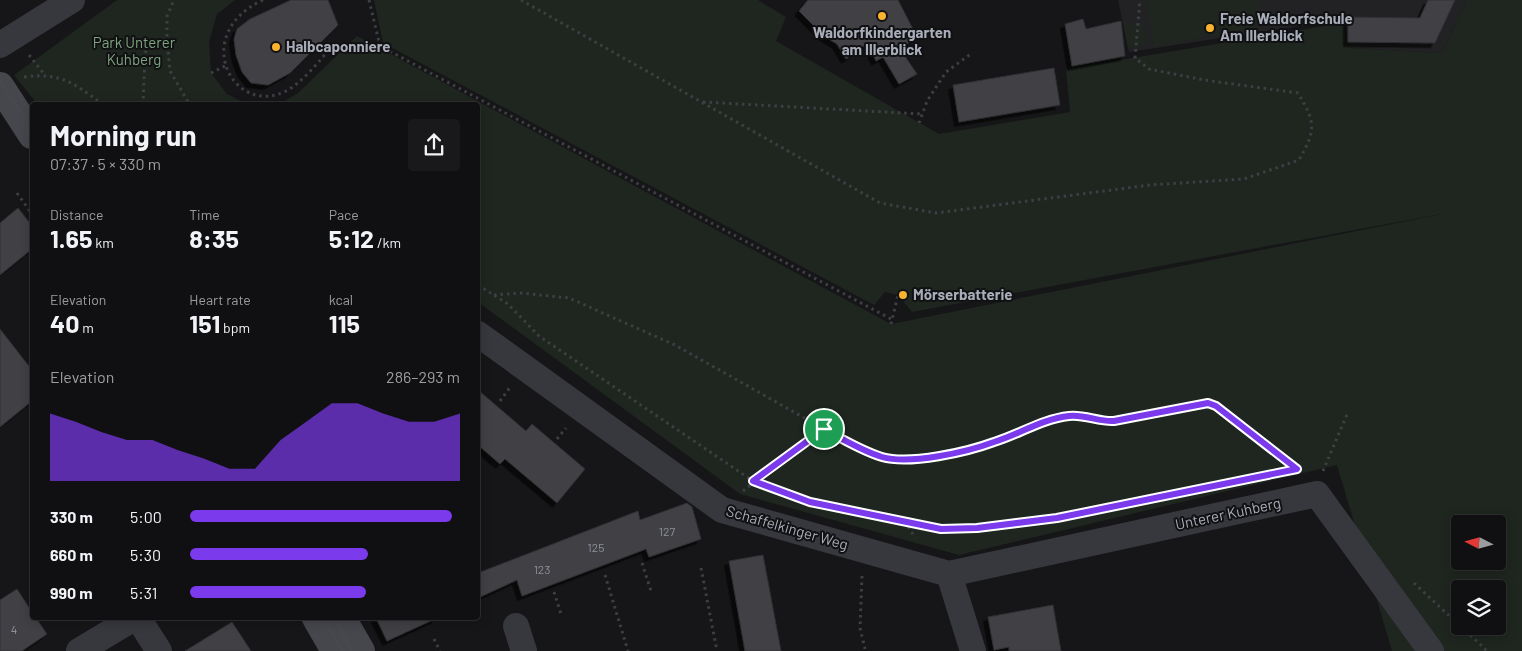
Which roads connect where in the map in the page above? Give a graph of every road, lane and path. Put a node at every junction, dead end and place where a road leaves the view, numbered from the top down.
1 (72, 0) edge
2 (174, 0) edge
3 (263, 0) edge
4 (369, 0) edge
5 (521, 0) edge
6 (1140, 0) edge
7 (168, 39) junction
8 (0, 45) edge
9 (333, 45) dead end
10 (972, 54) dead end
11 (225, 66) junction
12 (211, 73) dead end
13 (0, 87) edge
14 (100, 102) edge
15 (143, 102) edge
16 (188, 102) edge
17 (701, 102) junction
18 (922, 114) junction
19 (919, 123) dead end
20 (30, 132) edge
21 (17, 193) dead end
22 (30, 211) edge
23 (480, 286) edge
24 (494, 295) junction
25 (898, 295) dead end
26 (480, 335) edge
27 (1348, 412) dead end
28 (824, 429) junction
29 (1297, 469) junction
30 (1313, 473) dead end
31 (1322, 475) dead end
32 (753, 481) junction
33 (722, 510) junction
34 (865, 550) junction
35 (642, 563) dead end
36 (701, 568) dead end
37 (949, 574) junction
38 (605, 575) dead end
39 (1412, 581) dead end
40 (651, 591) dead end
41 (554, 592) dead end
42 (561, 614) dead end
43 (1451, 618) edge
44 (131, 620) edge
45 (139, 620) edge
46 (317, 620) edge
47 (343, 620) edge
48 (516, 626) dead end
49 (1470, 635) edge
50 (434, 639) dead end
51 (865, 649) dead end
52 (79, 651) edge
53 (159, 651) edge
54 (334, 651) edge
55 (361, 651) edge
56 (440, 651) edge
57 (524, 651) edge
58 (628, 651) edge
59 (718, 651) edge
60 (974, 651) edge
61 (1431, 651) edge
62 (1487, 651) edge

1 - 8 street
2 - 7 path
3 - 11 path
4 - 25 path
5 - 17 path
6 - 17 path
7 - 15 path
7 - 16 path
9 - 11 path
10 - 18 path
11 - 12 path
13 - 14 path
13 - 20 street
17 - 18 path
18 - 19 path
21 - 22 path
23 - 24 path
24 - 28 path
24 - 32 path
26 - 33 street, Schaffelkinger Weg
27 - 31 path
28 - 29 path
28 - 32 path
29 - 30 path
29 - 32 path
32 - 33 path
33 - 34 street, Schaffelkinger Weg
34 - 37 street, Schaffelkinger Weg
34 - 51 path
35 - 40 path
36 - 59 path
37 - 60 street
37 - 61 street, Unterer Kuhberg
38 - 58 path
39 - 43 path
41 - 42 path
44 - 52 street
45 - 53 street
46 - 54 street
47 - 55 street
48 - 57 street
49 - 62 path
50 - 56 path

